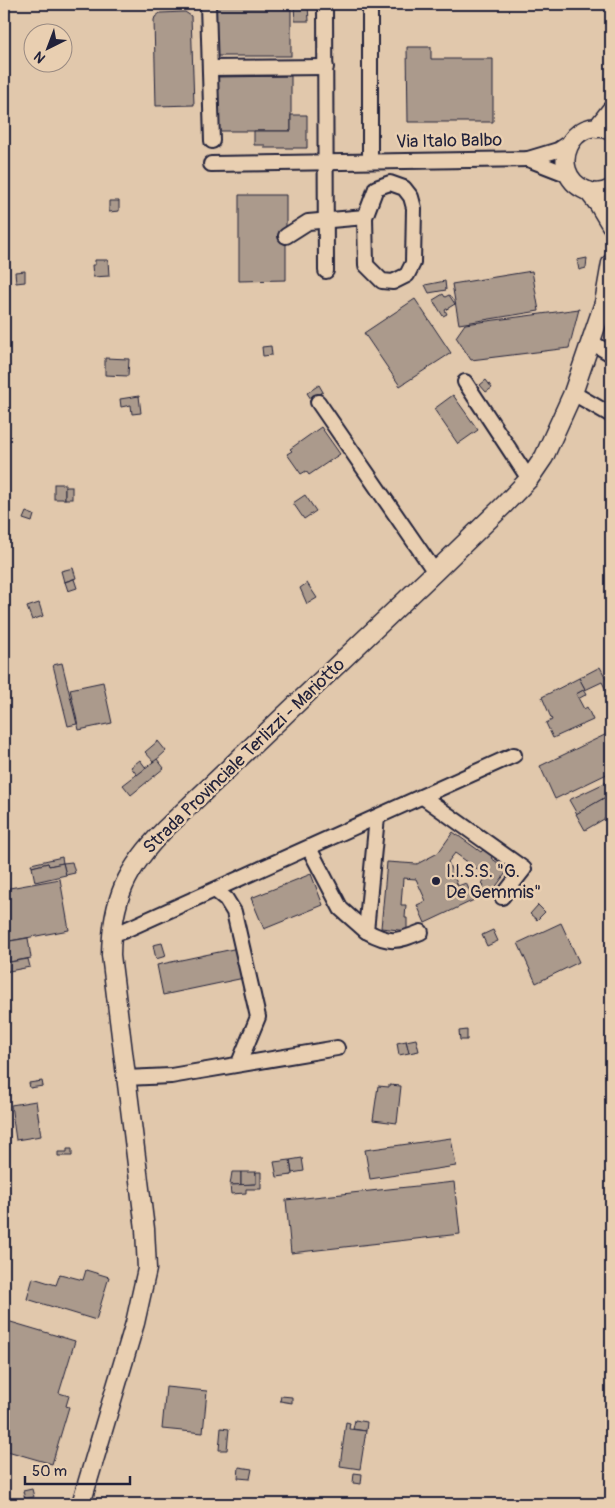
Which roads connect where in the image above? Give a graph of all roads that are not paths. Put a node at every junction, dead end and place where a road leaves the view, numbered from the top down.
1 (208, 4) edge
2 (325, 4) edge
3 (370, 4) edge
4 (326, 67) junction
5 (210, 68) junction
6 (611, 110) edge
7 (604, 130) edge
8 (212, 142) dead end
9 (570, 142) junction
10 (528, 159) junction
11 (370, 161) junction
12 (325, 162) junction
13 (211, 164) dead end
14 (569, 174) junction
15 (611, 190) edge
16 (588, 191) junction
17 (365, 217) junction
18 (325, 220) junction
19 (611, 226) edge
20 (286, 236) dead end
21 (611, 263) edge
22 (326, 271) dead end
23 (591, 342) junction
24 (611, 354) edge
25 (465, 382) dead end
26 (573, 393) junction
27 (318, 402) dead end
28 (611, 414) edge
29 (529, 479) junction
30 (435, 572) junction
31 (514, 755) dead end
32 (423, 796) junction
33 (377, 817) junction
34 (309, 848) junction
35 (215, 890) junction
36 (502, 897) dead end
37 (366, 931) junction
38 (421, 932) dead end
39 (112, 934) junction
40 (338, 1048) dead end
41 (238, 1063) junction
42 (126, 1078) junction
43 (80, 1504) edge

1 - 5 street
2 - 4 street
3 - 11 street, Via Italo Balbo
4 - 5 street
4 - 12 street
5 - 8 street
6 - 7 main road
7 - 9 main road
9 - 10 street
9 - 14 main road
10 - 11 street, Via Italo Balbo
10 - 14 street
11 - 12 street, Via Italo Balbo
12 - 13 street, Via Italo Balbo
12 - 18 street
14 - 16 main road
15 - 16 main road
16 - 19 main road
17 - 17 street
17 - 18 street
18 - 20 street
18 - 22 street
21 - 23 main road, Strada Provinciale Terlizzi - Mariotto
23 - 24 street
23 - 26 main road, Strada Provinciale Terlizzi - Mariotto
25 - 29 street
26 - 28 street
26 - 29 main road, Strada Provinciale Terlizzi - Mariotto
27 - 30 street
29 - 30 main road, Strada Provinciale Terlizzi - Mariotto
30 - 39 main road, Strada Provinciale Terlizzi - Mariotto
31 - 32 street
32 - 33 street
32 - 36 street
33 - 34 street
33 - 37 street
34 - 35 street
34 - 37 street
35 - 39 street
35 - 41 street
37 - 38 street
39 - 42 main road, Strada Provinciale Terlizzi - Mariotto
40 - 41 street
41 - 42 street
42 - 43 main road, Strada Provinciale Terlizzi - Mariotto

